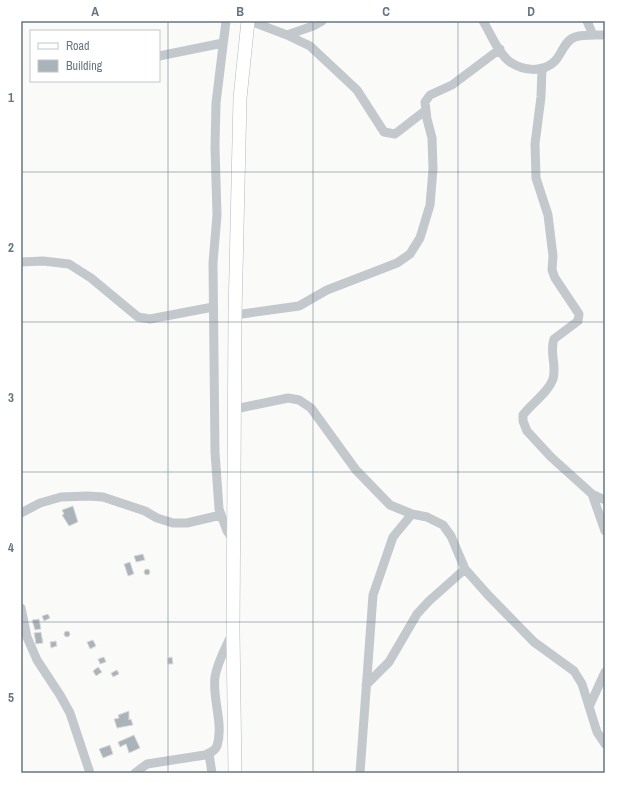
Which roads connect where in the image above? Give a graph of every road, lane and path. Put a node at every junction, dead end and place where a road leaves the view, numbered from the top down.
1 (226, 21) edge
2 (249, 21) edge
3 (322, 21) edge
4 (483, 21) edge
5 (587, 21) edge
6 (287, 35) junction
7 (593, 35) junction
8 (605, 35) edge
9 (223, 42) junction
10 (500, 50) junction
11 (160, 56) edge
12 (542, 68) junction
13 (426, 110) junction
14 (21, 262) edge
15 (214, 307) junction
16 (235, 315) junction
17 (235, 409) junction
18 (592, 494) junction
19 (605, 500) edge
20 (21, 513) edge
21 (412, 514) junction
22 (221, 515) junction
23 (605, 531) edge
24 (235, 542) junction
25 (466, 569) junction
26 (21, 608) edge
27 (233, 632) junction
28 (605, 672) edge
29 (366, 685) junction
30 (589, 707) junction
31 (605, 744) edge
32 (209, 754) junction
33 (90, 773) edge
34 (135, 773) edge
35 (212, 773) edge
36 (235, 773) edge
37 (360, 773) edge

1 - 9 street
2 - 6 street
2 - 16 main road
3 - 6 street
4 - 10 street
5 - 7 street
6 - 13 street
7 - 8 street
7 - 12 street
9 - 11 street
9 - 15 street
10 - 12 street
10 - 13 street
12 - 18 street
13 - 16 street
14 - 15 street
15 - 22 street
16 - 17 main road
17 - 21 street
17 - 24 main road
18 - 19 street
18 - 23 street
20 - 22 street
21 - 25 street
21 - 29 street
22 - 24 street
24 - 27 main road
25 - 29 street
25 - 30 street
26 - 33 street
27 - 32 street
27 - 36 main road
28 - 30 street
29 - 37 street
30 - 31 street
32 - 34 street
32 - 35 street

